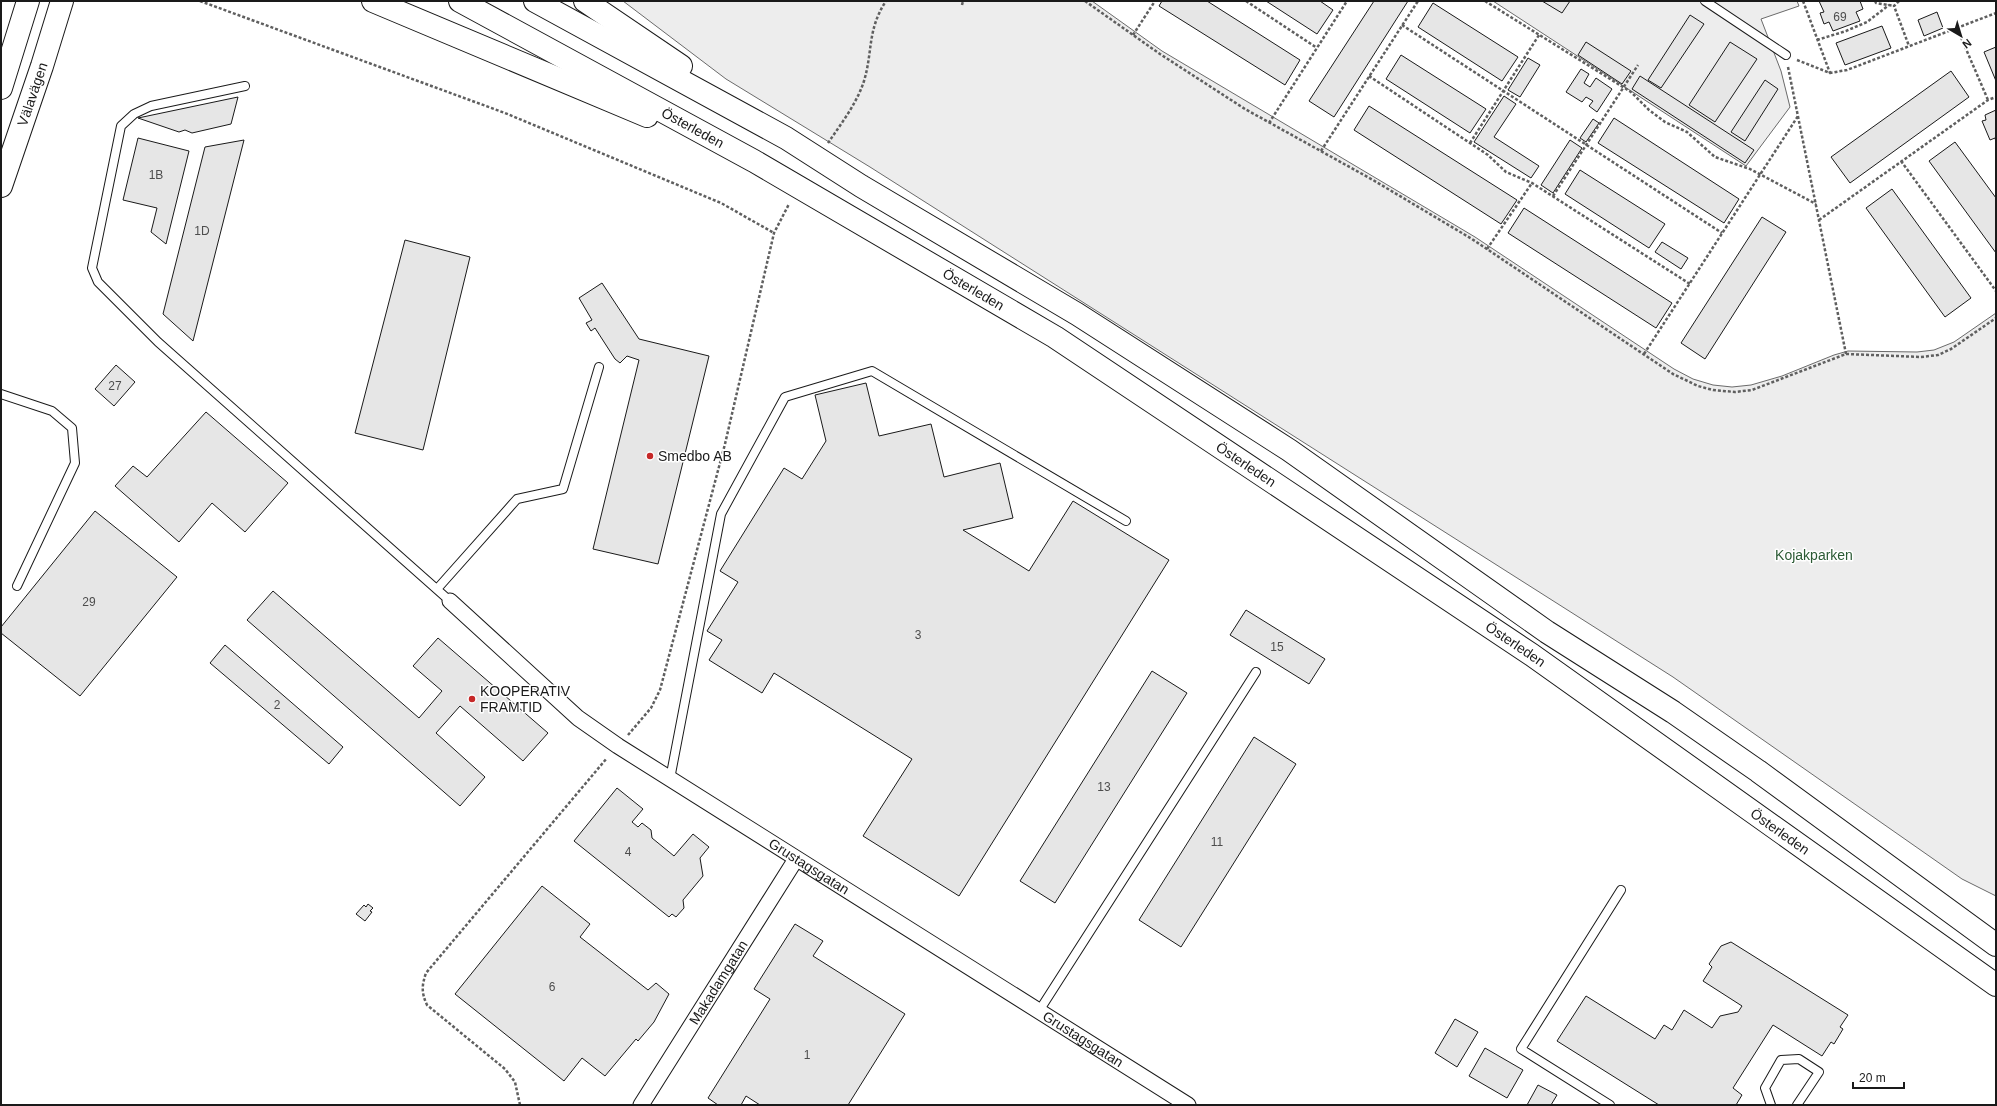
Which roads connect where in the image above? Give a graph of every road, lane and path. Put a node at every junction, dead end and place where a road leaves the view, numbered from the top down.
1 (28, 1) edge
2 (62, 1) edge
3 (200, 1) edge
4 (373, 1) edge
5 (460, 1) edge
6 (535, 1) edge
7 (585, 1) edge
8 (886, 1) edge
9 (963, 1) edge
10 (1085, 1) edge
11 (1155, 1) edge
12 (1246, 1) edge
13 (1347, 1) edge
14 (1418, 1) edge
15 (1484, 1) edge
16 (1705, 1) edge
17 (1803, 1) edge
18 (1876, 1) edge
19 (1899, 1) edge
20 (962, 5) dead end
21 (1889, 5) junction
22 (1894, 6) junction
23 (1996, 13) edge
24 (1402, 25) junction
25 (1957, 28) junction
26 (1132, 35) junction
27 (1539, 35) junction
28 (1818, 40) junction
29 (1909, 46) junction
30 (1318, 48) junction
31 (1786, 55) junction
32 (1638, 65) dead end
33 (1830, 73) junction
34 (1369, 76) junction
35 (245, 86) dead end
36 (1, 88) edge
37 (1624, 88) junction
38 (1503, 91) junction
39 (1996, 97) edge
40 (1988, 100) junction
41 (1798, 116) junction
42 (1269, 123) junction
43 (786, 138) junction
44 (828, 143) dead end
45 (1470, 143) junction
46 (1586, 145) junction
47 (1321, 151) junction
48 (754, 160) junction
49 (1901, 161) junction
50 (1760, 175) junction
51 (1532, 183) junction
52 (1, 186) edge
53 (1553, 196) junction
54 (790, 202) dead end
55 (1816, 204) junction
56 (1819, 220) junction
57 (774, 233) junction
58 (1722, 233) junction
59 (1488, 250) junction
60 (1690, 284) junction
61 (1996, 291) edge
62 (1996, 318) edge
63 (1644, 354) junction
64 (1846, 354) junction
65 (599, 367) dead end
66 (1, 394) edge
67 (1126, 521) dead end
68 (17, 586) dead end
69 (437, 589) junction
70 (450, 601) joint
71 (1256, 672) dead end
72 (618, 746) junction
73 (1758, 770) junction
74 (670, 779) junction
75 (796, 859) junction
76 (1620, 890) dead end
77 (1996, 927) edge
78 (1996, 945) edge
79 (1958, 958) junction
80 (1996, 985) edge
81 (1996, 990) edge
82 (1039, 1012) junction
83 (520, 1105) edge
84 (641, 1105) edge
85 (1188, 1105) edge
86 (1610, 1105) edge
87 (1771, 1105) edge
88 (1798, 1105) edge

1 - 36 main road
2 - 52 main road, Välavägen
3 - 57 path
4 - 48 main road
5 - 48 main road, Österleden
6 - 43 main road, Österleden
7 - 43 main road
8 - 44 path
9 - 20 path
10 - 26 path
11 - 26 path
12 - 30 path
13 - 30 path
14 - 24 path
15 - 27 path
16 - 31 lane
17 - 28 path
18 - 21 path
19 - 22 path
21 - 22 path
21 - 28 path
22 - 29 path
23 - 25 path
24 - 34 path
24 - 38 path
25 - 29 path
25 - 40 path
26 - 42 path
27 - 37 path
27 - 38 path
28 - 33 path
29 - 33 path
30 - 42 path
31 - 33 path
31 - 41 path
32 - 37 path
34 - 45 path
34 - 47 path
35 - 69 lane
37 - 46 path
37 - 50 path
38 - 45 path
38 - 46 path
39 - 40 path
40 - 49 path
41 - 50 path
41 - 55 path
42 - 47 path
43 - 73 main road, Österleden
45 - 51 path
46 - 53 path
46 - 58 path
47 - 59 path
48 - 79 main road, Österleden
49 - 56 path
49 - 61 path
50 - 55 path
50 - 58 path
51 - 53 path
51 - 59 path
53 - 60 path
54 - 57 path
55 - 56 path
56 - 64 path
57 - 72 path
58 - 60 path
59 - 63 path
60 - 63 path
62 - 64 path
63 - 64 path
65 - 69 lane
66 - 68 lane
67 - 74 lane
69 - 70 lane
70 - 72 street, Grustagsgatan
71 - 82 lane
72 - 74 street, Grustagsgatan
72 - 83 path
73 - 77 main road
73 - 78 main road, Österleden
74 - 75 street, Grustagsgatan
75 - 82 street, Grustagsgatan
75 - 84 street, Makadamgatan
76 - 86 lane
79 - 80 main road, Österleden
79 - 81 main road
82 - 85 street, Grustagsgatan
87 - 88 lane

